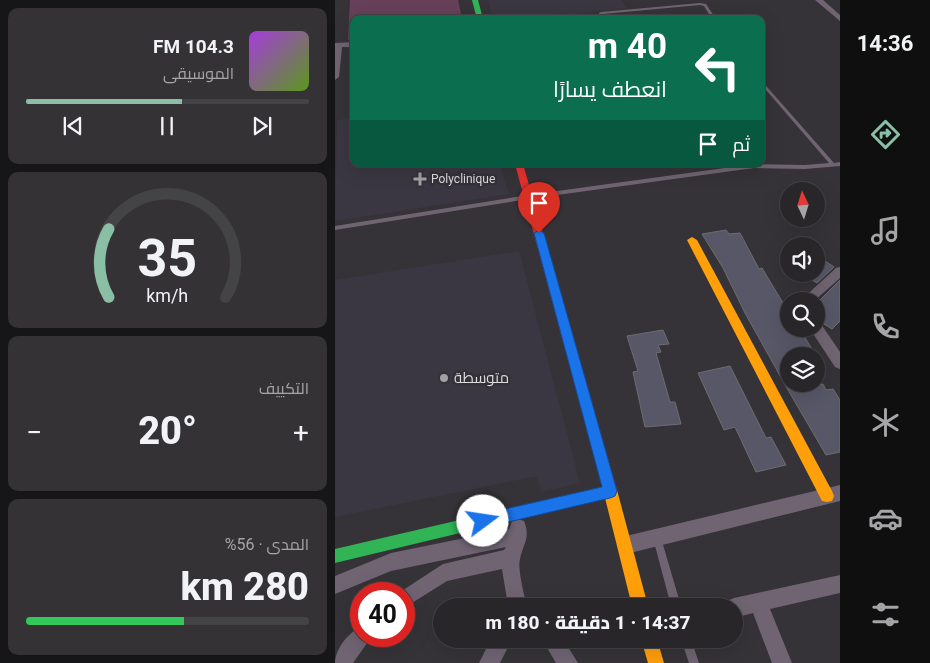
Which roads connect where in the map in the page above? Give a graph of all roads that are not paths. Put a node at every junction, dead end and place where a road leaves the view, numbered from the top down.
1 (475, 0) edge
2 (819, 0) edge
3 (479, 15) edge
4 (601, 15) edge
5 (712, 15) edge
6 (840, 18) edge
7 (350, 44) edge
8 (336, 45) edge
9 (335, 77) edge
10 (765, 86) edge
11 (840, 164) edge
12 (833, 165) junction
13 (765, 166) edge
14 (520, 167) edge
15 (747, 167) edge
16 (528, 197) junction
17 (335, 228) edge
18 (693, 240) dead end
19 (840, 270) edge
20 (816, 292) edge
21 (822, 337) edge
22 (840, 363) edge
23 (610, 491) junction
24 (834, 494) edge
25 (518, 512) junction
26 (517, 536) junction
27 (657, 538) junction
28 (625, 545) junction
29 (335, 556) edge
30 (510, 558) junction
31 (840, 584) edge
32 (335, 585) edge
33 (415, 592) edge
34 (516, 598) edge
35 (639, 598) edge
36 (675, 598) edge
37 (758, 603) junction
38 (743, 606) edge
39 (353, 647) edge
40 (497, 648) edge
41 (557, 648) edge
42 (651, 648) edge
43 (689, 648) edge
44 (340, 663) edge
45 (489, 663) edge
46 (568, 663) edge
47 (655, 663) edge
48 (694, 663) edge
49 (782, 663) edge

1 - 3 main road
2 - 6 street
4 - 5 lane
7 - 8 street
8 - 9 street
10 - 12 lane
11 - 12 lane
12 - 13 lane
14 - 16 main road
15 - 16 lane
16 - 17 lane
16 - 23 main road
18 - 24 main road
19 - 20 street
21 - 22 street
23 - 25 main road
23 - 28 main road
24 - 27 street
25 - 26 street
25 - 29 main road
26 - 30 street
26 - 32 street
27 - 28 street
27 - 36 lane
28 - 35 main road
30 - 33 street
30 - 34 street
31 - 37 street
37 - 38 street
37 - 49 street
39 - 44 street
40 - 45 street
41 - 46 street
42 - 47 main road
43 - 48 lane

